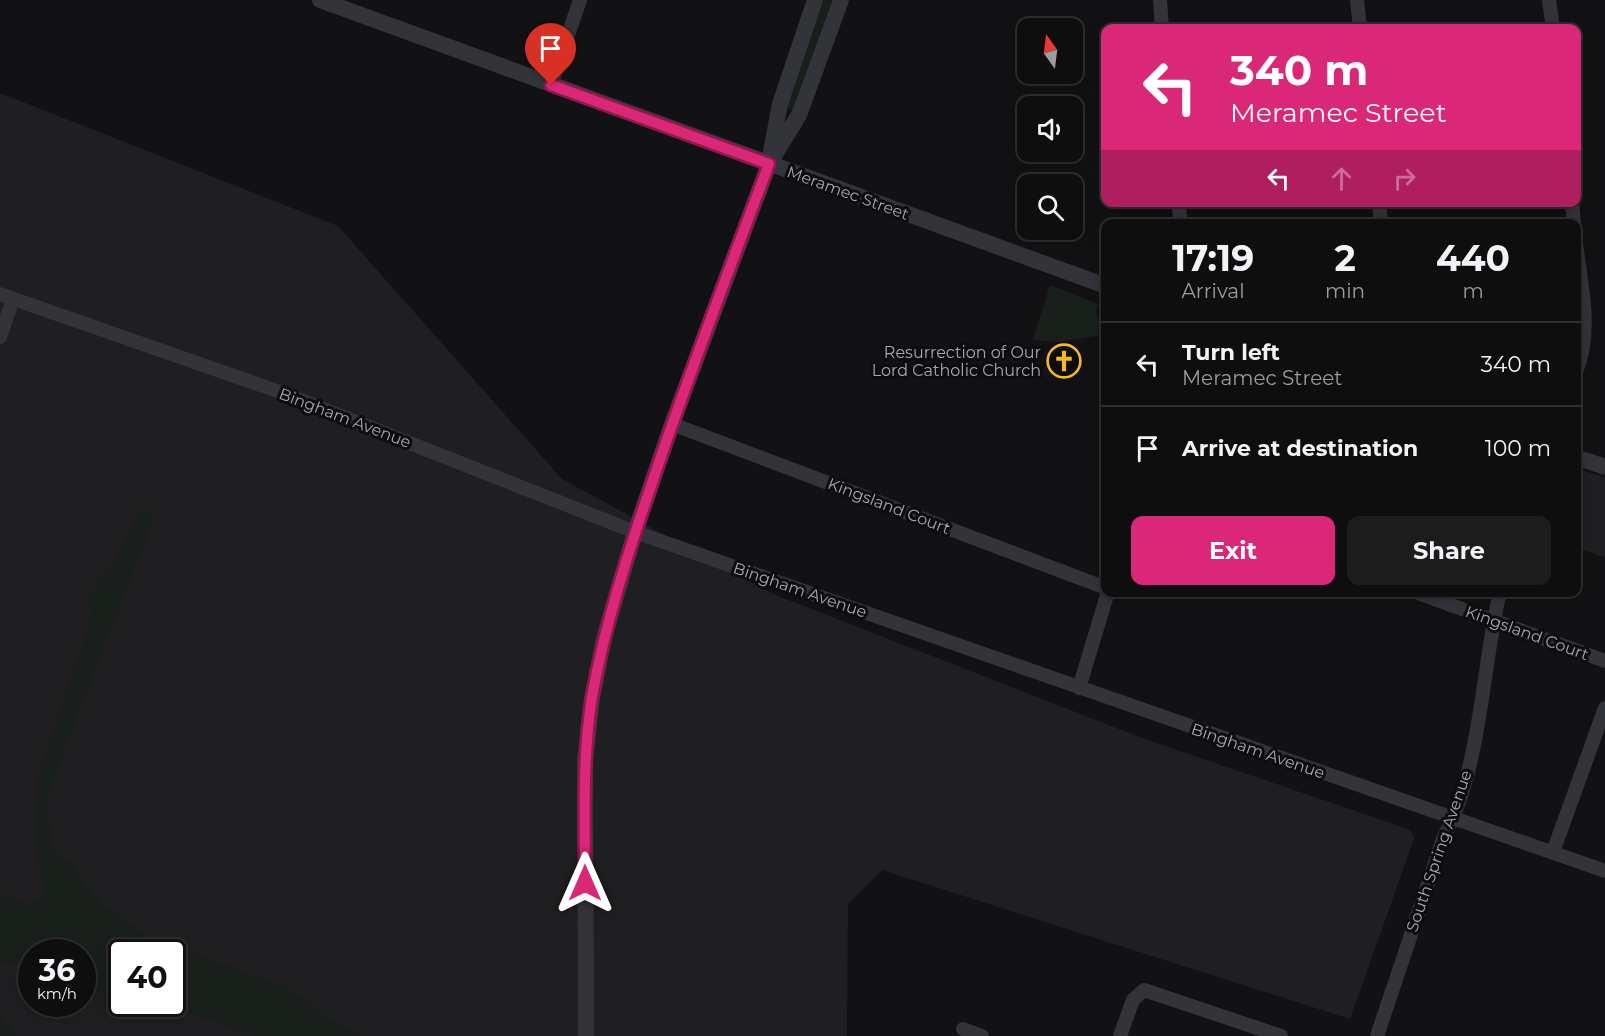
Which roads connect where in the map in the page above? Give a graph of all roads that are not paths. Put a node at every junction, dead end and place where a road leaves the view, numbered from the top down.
1 (320, 0) edge
2 (580, 0) edge
3 (815, 0) edge
4 (841, 0) edge
5 (1160, 0) edge
6 (1357, 0) edge
7 (1549, 0) edge
8 (1162, 24) edge
9 (1360, 24) edge
10 (1552, 24) edge
11 (551, 85) junction
12 (769, 164) junction
13 (1581, 283) edge
14 (1101, 284) edge
15 (7, 297) edge
16 (0, 337) edge
17 (1581, 357) edge
18 (672, 424) junction
19 (1581, 459) edge
20 (1605, 467) edge
21 (635, 532) junction
22 (1101, 586) edge
23 (1106, 597) edge
24 (1429, 597) edge
25 (1499, 597) edge
26 (1494, 621) junction
27 (1605, 661) edge
28 (1079, 688) junction
29 (1605, 708) edge
30 (1454, 820) junction
31 (1552, 852) junction
32 (1605, 871) edge
33 (963, 1029) dead end
34 (586, 1036) edge
35 (982, 1036) edge
36 (1120, 1036) edge
37 (1281, 1036) edge
38 (1377, 1036) edge

1 - 11 street, Meramec Street
2 - 11 street
3 - 12 street
4 - 12 street
5 - 8 street
6 - 9 street
7 - 10 street
11 - 12 street, Meramec Street
12 - 14 street, Meramec Street
12 - 18 street
13 - 17 street
15 - 16 street
15 - 21 street, Bingham Avenue
18 - 21 street
18 - 22 street, Kingsland Court
19 - 20 street
21 - 28 street, Bingham Avenue
21 - 34 street
23 - 28 street
24 - 26 street, Kingsland Court
25 - 26 street, South Spring Avenue
26 - 27 street, Kingsland Court
26 - 30 street, South Spring Avenue
28 - 30 street, Bingham Avenue
29 - 31 street
30 - 31 street, Bingham Avenue
30 - 38 street, South Spring Avenue
31 - 32 street, Bingham Avenue
33 - 35 street
36 - 37 street

